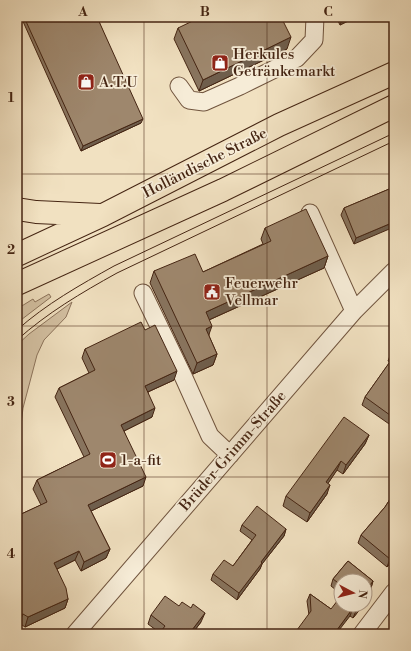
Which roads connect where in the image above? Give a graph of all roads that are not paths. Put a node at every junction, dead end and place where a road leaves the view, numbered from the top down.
1 (315, 17) edge
2 (394, 72) edge
3 (179, 86) dead end
4 (394, 106) edge
5 (17, 209) edge
6 (310, 213) edge
7 (103, 215) junction
8 (17, 255) edge
9 (394, 271) edge
10 (40, 274) junction
11 (17, 284) edge
12 (143, 293) dead end
13 (17, 294) edge
14 (354, 311) junction
15 (230, 455) junction
16 (394, 592) edge
17 (75, 634) edge
18 (362, 634) edge

1 - 3 street
2 - 7 highway, Holländische Straße
4 - 10 highway, Holländische Straße
5 - 7 highway
6 - 14 street
7 - 8 highway, Holländische Straße
9 - 14 street, Brüder-Grimm-Straße
10 - 11 highway, Holländische Straße
10 - 13 highway
12 - 15 street
14 - 15 street, Brüder-Grimm-Straße
15 - 17 street, Brüder-Grimm-Straße
16 - 18 street

